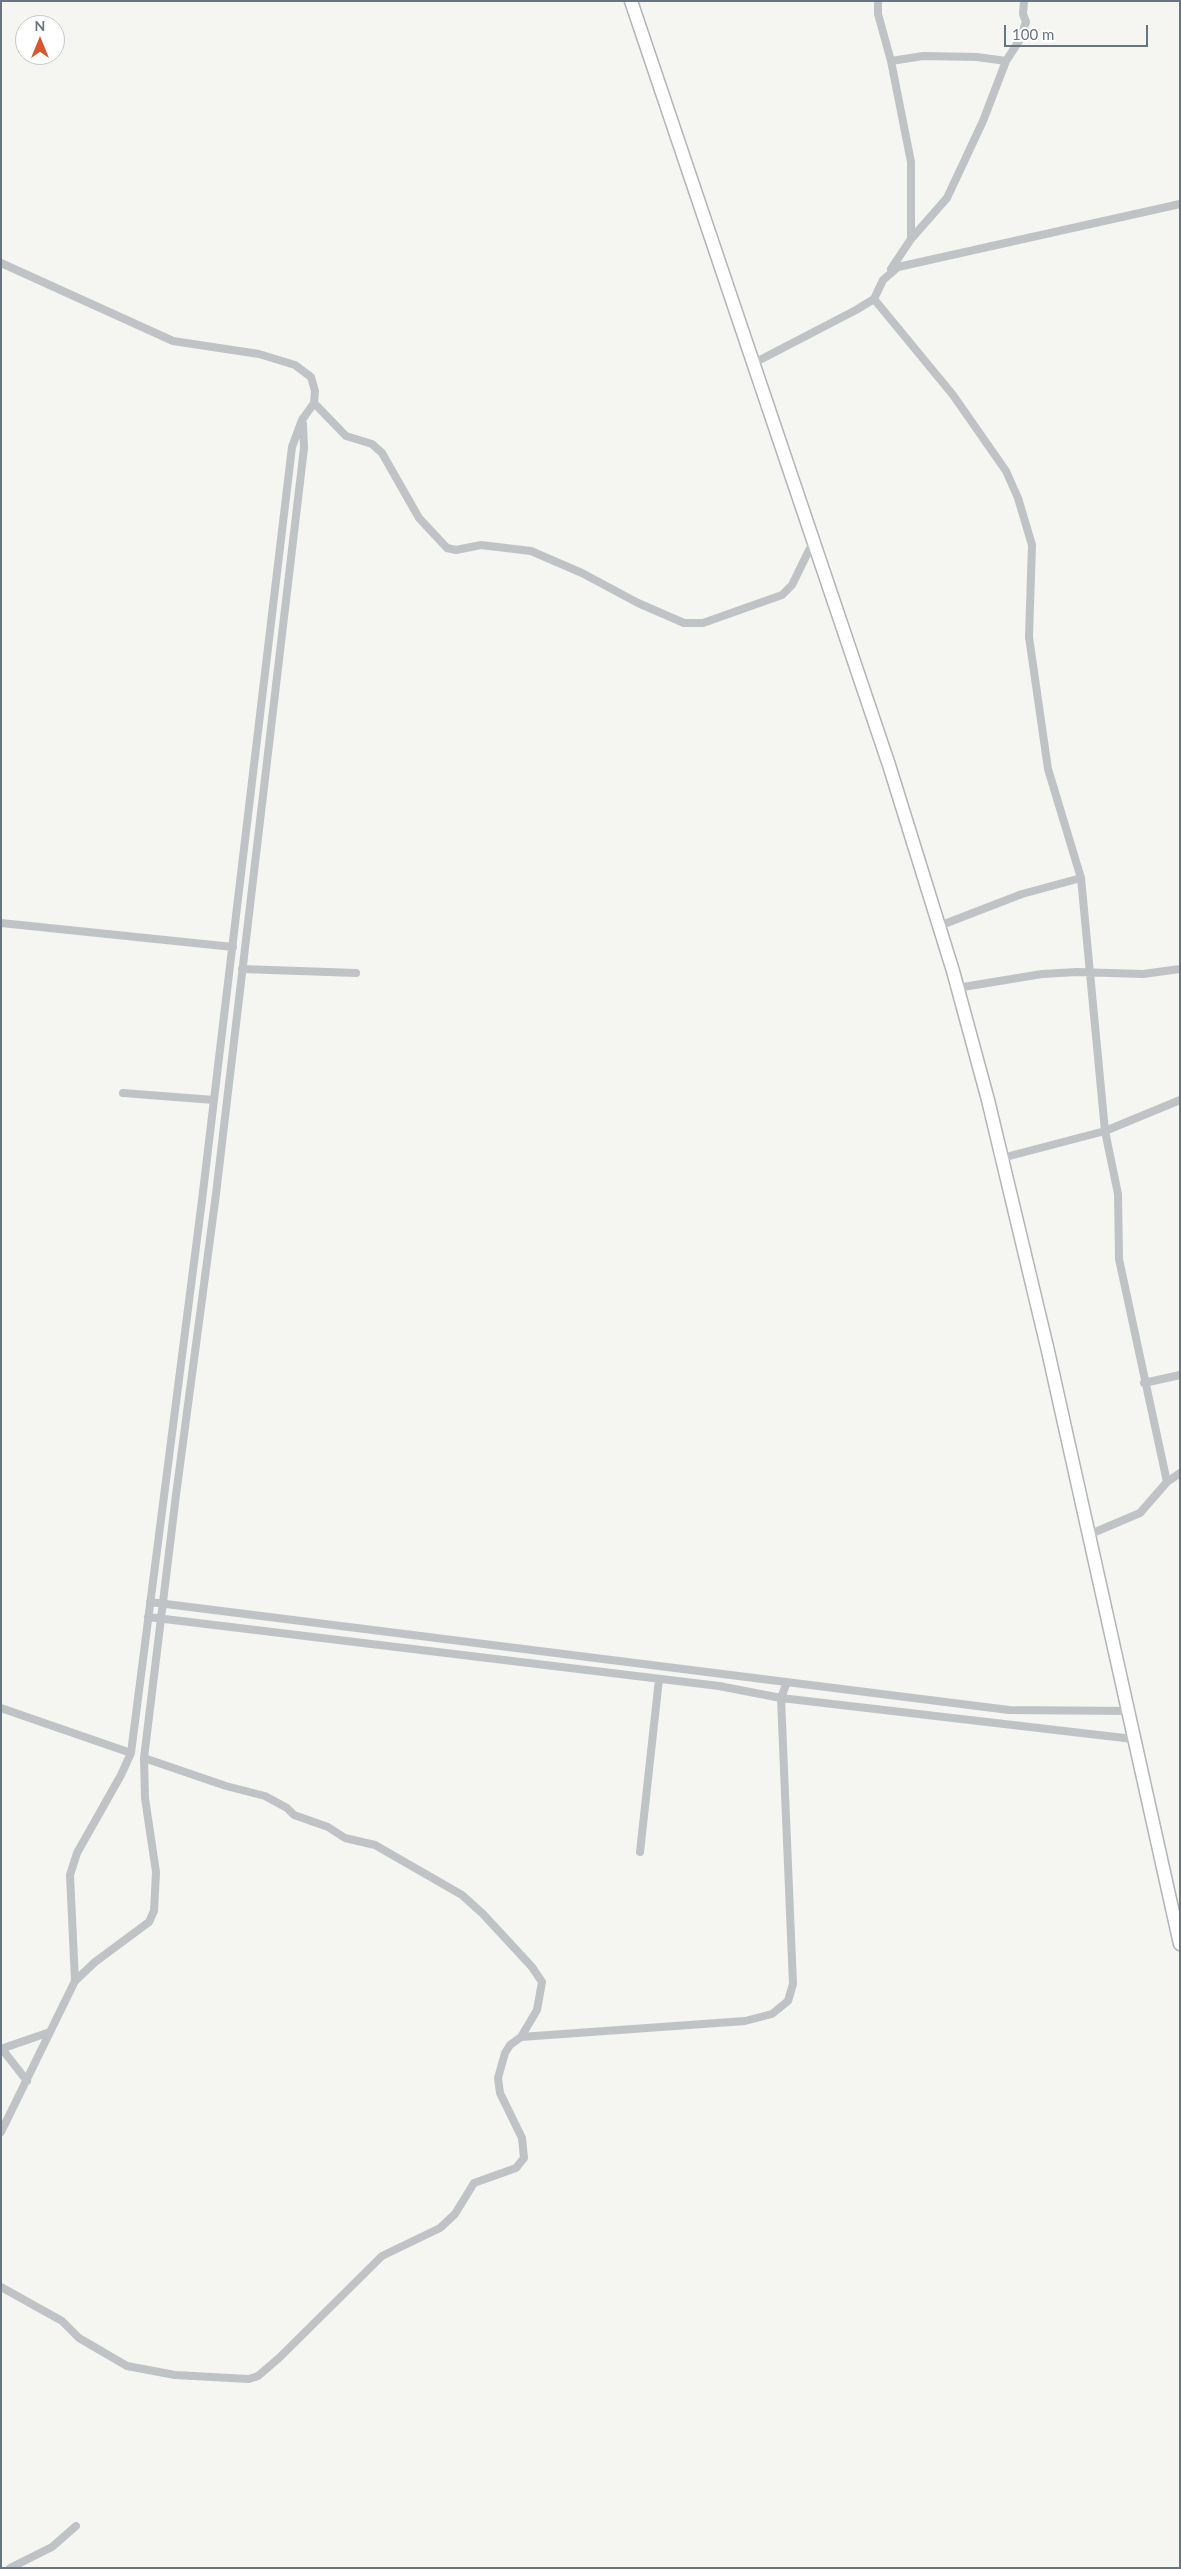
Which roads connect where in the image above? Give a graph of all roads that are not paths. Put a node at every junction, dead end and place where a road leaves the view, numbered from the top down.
1 (631, 1) edge
2 (878, 1) edge
3 (1024, 1) edge
4 (891, 61) junction
5 (1006, 61) junction
6 (1180, 204) edge
7 (911, 238) junction
8 (1, 263) edge
9 (888, 274) junction
10 (874, 298) junction
11 (754, 363) junction
12 (314, 403) junction
13 (302, 420) junction
14 (814, 541) junction
15 (1080, 878) junction
16 (1, 923) edge
17 (939, 926) junction
18 (233, 947) junction
19 (1180, 968) edge
20 (242, 969) junction
21 (1091, 972) junction
22 (356, 973) dead end
23 (957, 988) junction
24 (123, 1092) dead end
25 (214, 1100) junction
26 (1180, 1100) edge
27 (1105, 1131) junction
28 (1002, 1158) junction
29 (1180, 1375) edge
30 (1144, 1383) junction
31 (1180, 1473) edge
32 (1167, 1482) junction
33 (1088, 1535) junction
34 (150, 1602) junction
35 (163, 1604) junction
36 (148, 1617) junction
37 (161, 1618) junction
38 (659, 1679) junction
39 (787, 1682) junction
40 (781, 1698) junction
41 (1, 1708) edge
42 (1128, 1711) junction
43 (1133, 1739) junction
44 (130, 1753) junction
45 (144, 1758) junction
46 (640, 1852) dead end
47 (1178, 1930) edge
48 (1180, 1944) edge
49 (75, 1981) junction
50 (50, 2032) junction
51 (521, 2038) junction
52 (1, 2049) edge
53 (27, 2081) junction
54 (4, 2117) edge
55 (1, 2132) edge
56 (1, 2286) edge
57 (76, 2526) dead end
58 (10, 2568) edge

1 - 11 main road
2 - 4 street
3 - 5 street
4 - 5 street
4 - 7 street
5 - 7 street
6 - 9 street
7 - 9 street
8 - 12 street
9 - 10 street
10 - 11 street
10 - 15 street
11 - 14 main road
12 - 13 street
12 - 14 street
13 - 18 street
13 - 20 street
14 - 17 main road
15 - 17 street
15 - 21 street
16 - 18 street
17 - 23 main road
18 - 25 street
19 - 21 street
20 - 22 street
20 - 35 street
21 - 23 street
21 - 27 street
23 - 28 main road
24 - 25 street
25 - 34 street
26 - 27 street
27 - 28 street
27 - 30 street
28 - 33 main road
29 - 30 street
30 - 32 street
31 - 32 street
32 - 33 street
33 - 42 main road
34 - 35 street
34 - 36 street
35 - 37 street
35 - 39 street
36 - 37 street
36 - 44 street
37 - 38 street
37 - 45 street
38 - 40 street
38 - 46 street
39 - 40 street
39 - 42 street
40 - 43 street
40 - 51 street
41 - 44 street
42 - 43 main road
43 - 47 main road
44 - 49 street
45 - 49 street
45 - 51 street
47 - 48 main road
49 - 50 street
50 - 52 street
50 - 53 street
51 - 56 street
52 - 53 street
53 - 54 street
54 - 55 street
57 - 58 street

